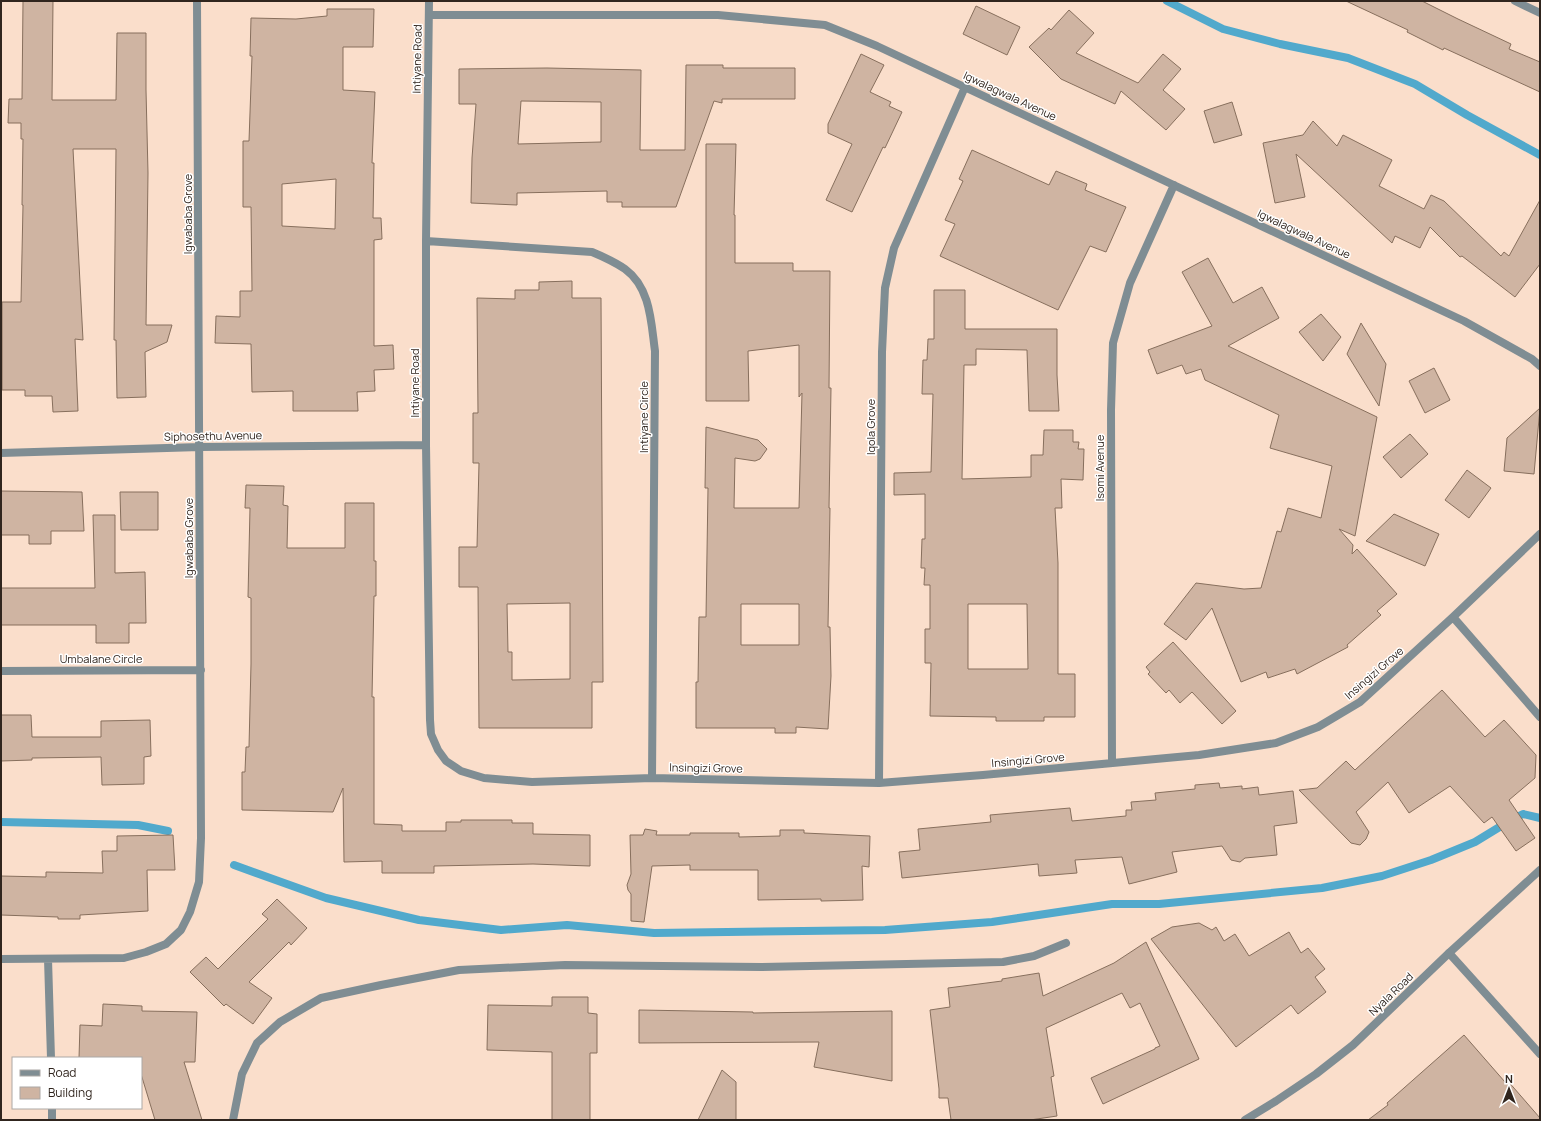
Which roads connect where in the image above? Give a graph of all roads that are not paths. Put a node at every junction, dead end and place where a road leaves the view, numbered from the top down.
1 (198, 1) edge
2 (429, 1) edge
3 (1515, 1) edge
4 (1540, 13) edge
5 (429, 15) junction
6 (965, 87) junction
7 (1174, 185) junction
8 (426, 241) junction
9 (1540, 366) edge
10 (426, 445) junction
11 (200, 447) junction
12 (1, 453) edge
13 (1540, 534) edge
14 (1454, 617) junction
15 (200, 670) junction
16 (1, 671) edge
17 (1540, 718) edge
18 (446, 761) joint
19 (1112, 763) junction
20 (652, 778) junction
21 (879, 783) junction
22 (1540, 870) edge
23 (1066, 943) dead end
24 (1449, 953) junction
25 (1, 959) edge
26 (48, 959) junction
27 (1540, 1054) edge
28 (51, 1057) edge
29 (52, 1109) edge
30 (52, 1120) edge
31 (233, 1120) edge
32 (1245, 1120) edge

1 - 11 street, Igwababa Grove
2 - 5 street, Intiyane Road
3 - 4 street
5 - 6 street, Igwalagwala Avenue
5 - 8 street, Intiyane Road
6 - 7 street, Igwalagwala Avenue
6 - 21 street, Iqola Grove
7 - 9 street, Igwalagwala Avenue
7 - 19 street, Isomi Avenue
8 - 10 street, Intiyane Road
8 - 20 street, Intiyane Circle
10 - 11 street, Siphosethu Avenue
10 - 18 street, Intiyane Road
11 - 12 street, Siphosethu Avenue
11 - 15 street, Igwababa Grove
13 - 14 street, Insingizi Grove
14 - 17 street
14 - 19 street, Insingizi Grove
15 - 16 street, Umbalane Circle
15 - 26 street, Igwababa Grove
18 - 20 street, Insingizi Grove
19 - 21 street, Insingizi Grove
20 - 21 street, Insingizi Grove
22 - 24 street, Nyala Road
23 - 31 street
24 - 27 street
24 - 32 street, Nyala Road
25 - 26 street
26 - 28 street
29 - 30 street

